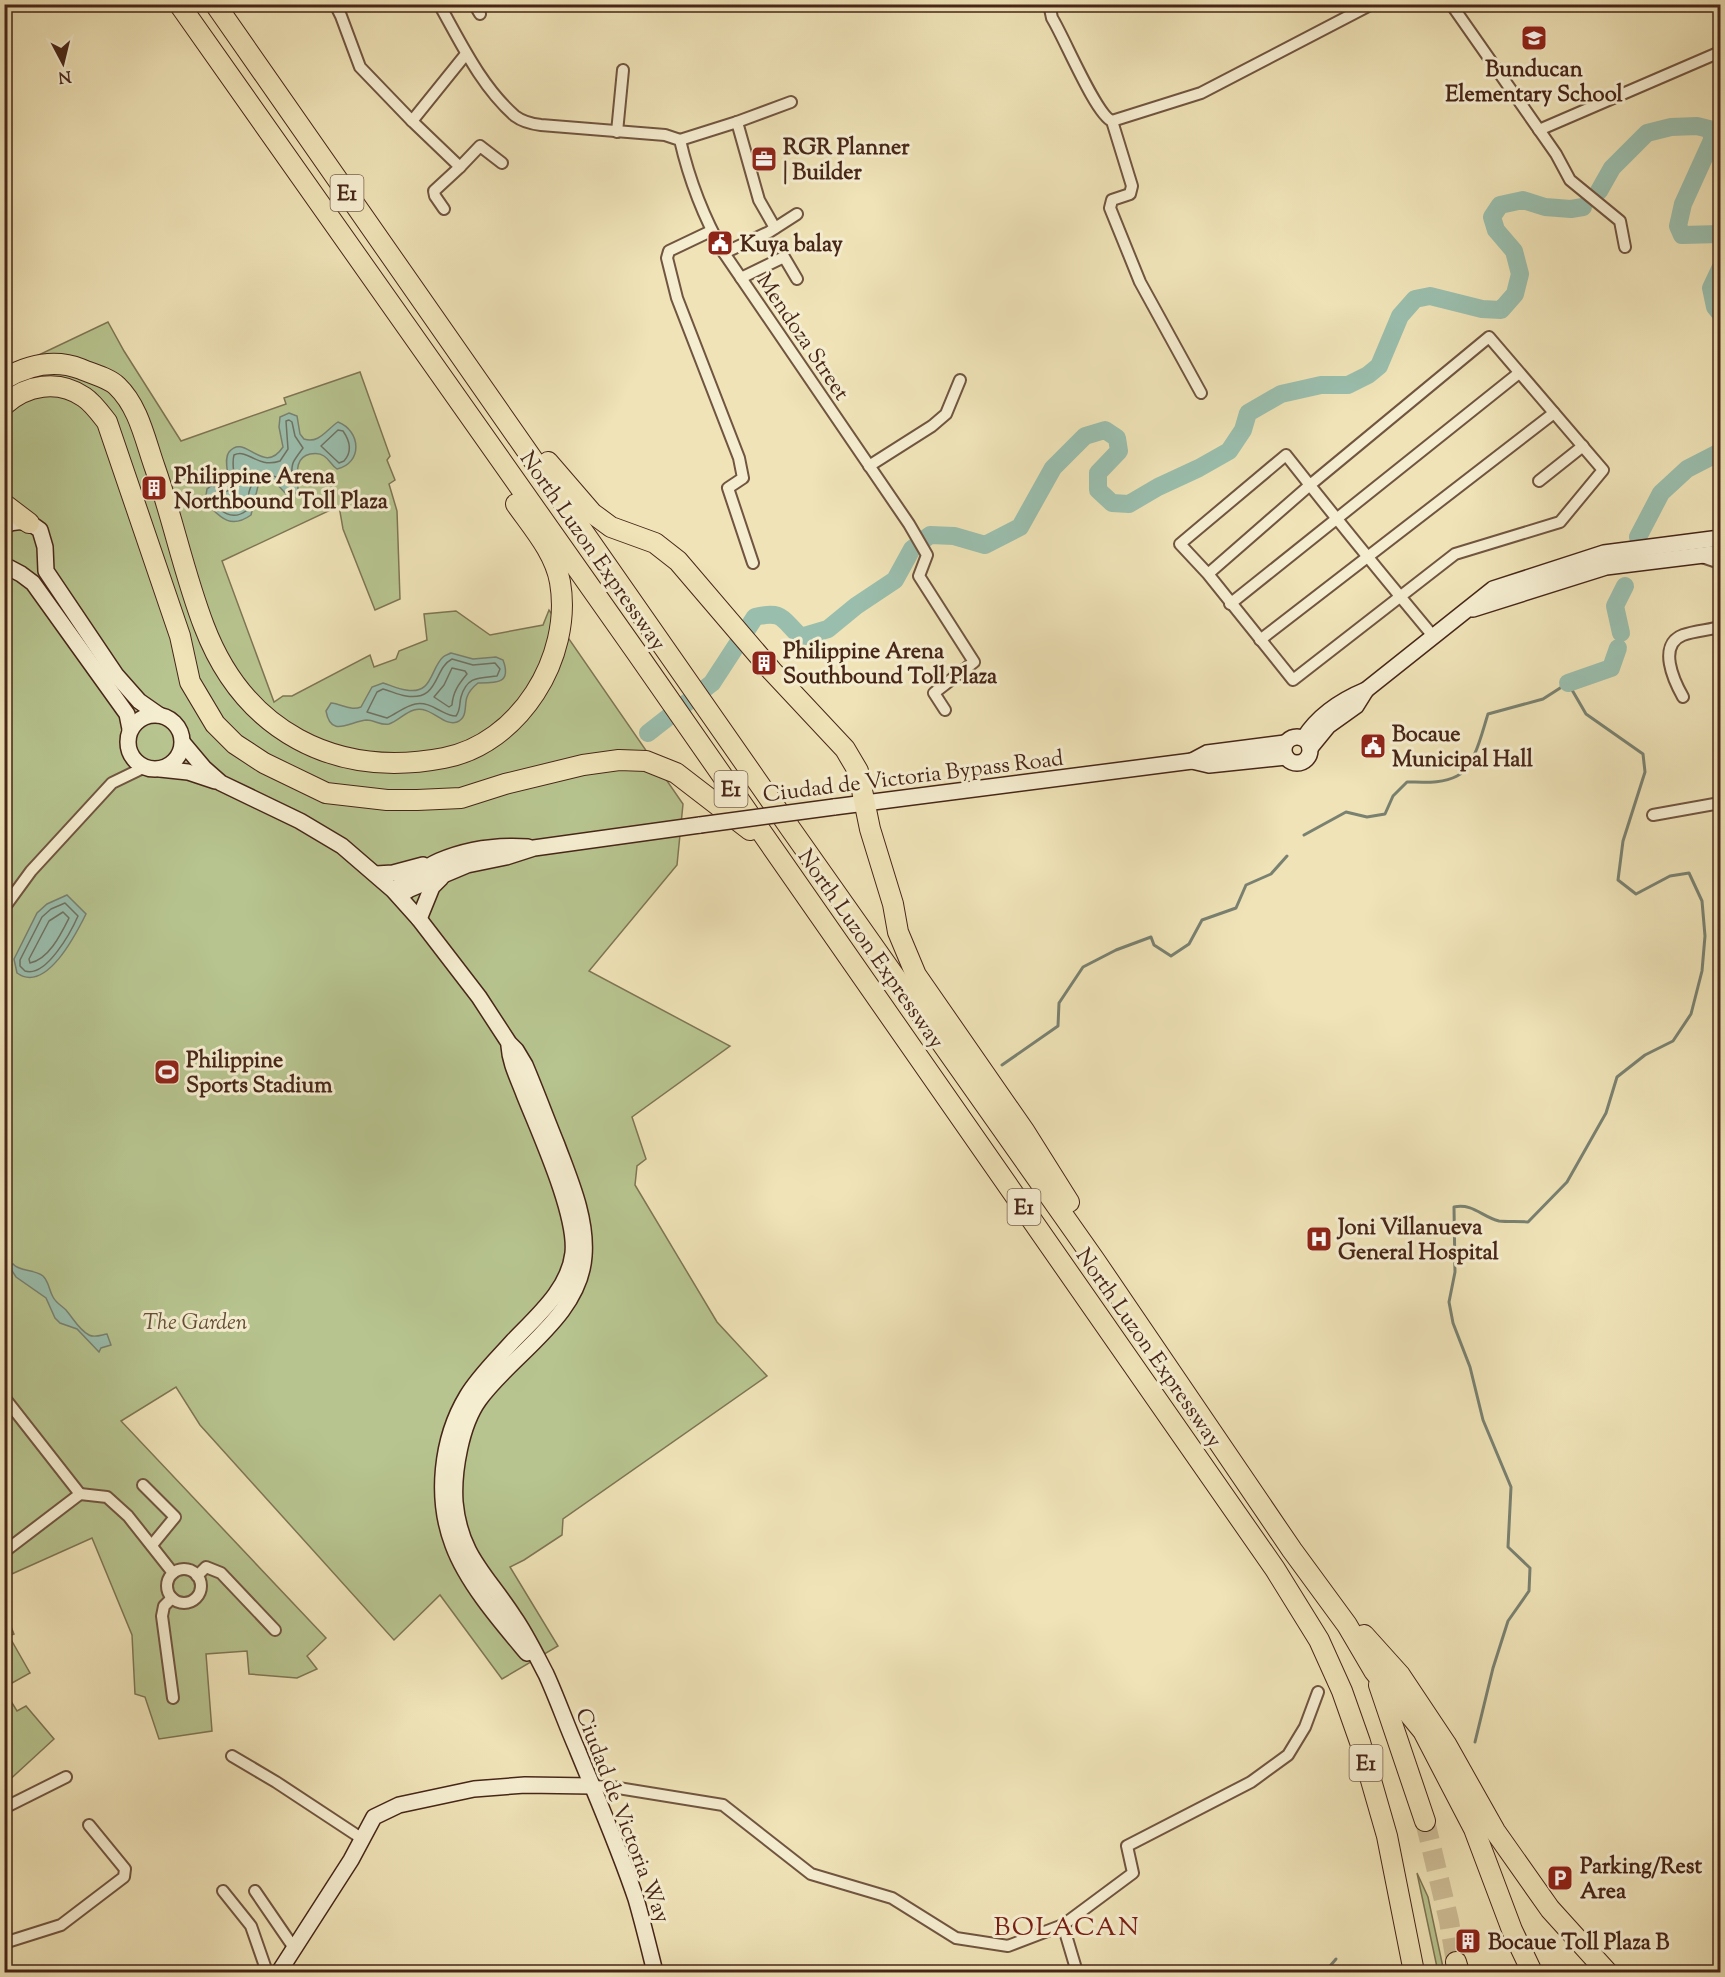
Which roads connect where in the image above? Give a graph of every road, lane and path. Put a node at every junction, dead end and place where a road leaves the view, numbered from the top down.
1 (178, 4) edge
2 (215, 4) edge
3 (335, 4) edge
4 (439, 4) edge
5 (1049, 4) edge
6 (1372, 4) edge
7 (1451, 4) edge
8 (1720, 52) edge
9 (466, 54) junction
10 (623, 70) dead end
11 (791, 102) dead end
12 (412, 121) junction
13 (1112, 121) junction
14 (737, 122) junction
15 (1539, 130) junction
16 (617, 132) junction
17 (680, 140) junction
18 (502, 163) dead end
19 (460, 166) junction
20 (444, 208) dead end
21 (797, 214) dead end
22 (776, 228) junction
23 (711, 231) junction
24 (1625, 247) dead end
25 (724, 253) junction
26 (741, 278) junction
27 (797, 279) dead end
28 (1520, 373) junction
29 (443, 377) junction
30 (4, 379) edge
31 (960, 380) dead end
32 (478, 382) junction
33 (1201, 393) dead end
34 (4, 405) edge
35 (1554, 413) junction
36 (1583, 446) junction
37 (869, 465) junction
38 (1539, 481) dead end
39 (1310, 485) junction
40 (4, 504) edge
41 (1338, 518) junction
42 (29, 523) junction
43 (4, 526) edge
44 (1720, 538) edge
45 (1660, 553) junction
46 (1720, 553) edge
47 (1699, 556) junction
48 (1368, 557) junction
49 (753, 563) dead end
50 (1720, 563) edge
51 (4, 565) edge
52 (1208, 574) junction
53 (1401, 597) junction
54 (1230, 604) junction
55 (1720, 627) edge
56 (1433, 636) junction
57 (1260, 640) junction
58 (1683, 697) dead end
59 (945, 710) dead end
60 (159, 715) junction
61 (130, 729) junction
62 (183, 743) junction
63 (1307, 743) junction
64 (1286, 750) junction
65 (152, 768) junction
66 (221, 783) junction
67 (865, 803) junction
68 (1720, 803) edge
69 (1653, 815) dead end
70 (771, 846) junction
71 (441, 868) junction
72 (376, 874) junction
73 (396, 893) junction
74 (4, 908) edge
75 (419, 919) junction
76 (1094, 1259) junction
77 (4, 1397) edge
78 (143, 1485) dead end
79 (80, 1494) junction
80 (152, 1545) junction
81 (1292, 1550) junction
82 (4, 1552) edge
83 (173, 1573) junction
84 (197, 1576) junction
85 (172, 1598) junction
86 (275, 1630) dead end
87 (1374, 1671) junction
88 (1318, 1692) dead end
89 (173, 1698) dead end
90 (232, 1756) dead end
91 (66, 1777) dead end
92 (592, 1786) junction
93 (4, 1808) edge
94 (1425, 1821) tunnel mouth
95 (89, 1826) dead end
96 (361, 1839) junction
97 (223, 1891) dead end
98 (255, 1891) dead end
99 (1063, 1925) junction
100 (4, 1943) edge
101 (294, 1948) junction
102 (267, 1972) edge
103 (279, 1972) edge
104 (655, 1972) edge
105 (1077, 1972) edge
106 (1414, 1972) edge
107 (1532, 1972) edge
108 (1607, 1972) edge

1 - 29 highway, North Luzon Expressway / E1
2 - 32 highway, North Luzon Expressway / E1
3 - 12 street
4 - 9 street
5 - 13 street
6 - 13 street
7 - 15 street
8 - 15 street
9 - 12 street
9 - 16 street
10 - 16 street
11 - 14 street
12 - 19 street
13 - 33 street
14 - 17 street
14 - 22 street
15 - 24 street
16 - 17 street
17 - 23 street, Mendoza Street
18 - 19 street
19 - 20 street
21 - 22 street
22 - 25 street
23 - 25 street, Mendoza Street
23 - 49 street
25 - 26 street, Mendoza Street
26 - 27 street
26 - 37 street, Mendoza Street
28 - 35 street
28 - 39 street
28 - 41 street
29 - 30 highway
29 - 70 highway, North Luzon Expressway / E1
31 - 37 street
32 - 67 highway
32 - 76 highway, North Luzon Expressway / E1
34 - 70 highway
35 - 36 street
35 - 48 street
36 - 38 street
36 - 53 street
37 - 59 street, Mendoza Street
39 - 41 street
39 - 52 street
39 - 52 street
40 - 42 highway
41 - 48 street
41 - 54 street
42 - 43 main road
42 - 60 main road
44 - 45 main road
45 - 47 main road
45 - 56 main road
46 - 47 main road
47 - 50 street
48 - 53 street
48 - 57 street
51 - 61 main road
52 - 54 street
53 - 56 street
53 - 57 street
54 - 57 street
55 - 58 street
56 - 63 main road
60 - 61 main road
60 - 62 main road
61 - 65 main road
62 - 65 main road
62 - 66 main road, Ciudad de Victoria Way
63 - 64 main road
63 - 64 main road
64 - 67 main road, Ciudad de Victoria Bypass Road
65 - 66 main road
65 - 74 street
66 - 72 main road, Ciudad de Victoria Way
67 - 71 main road, Ciudad de Victoria Bypass Road, bridge
67 - 76 highway
68 - 69 street
70 - 106 highway, North Luzon Expressway / E1
71 - 72 main road
71 - 73 main road, Ciudad de Victoria Bypass Road
71 - 75 main road
72 - 73 main road, Ciudad de Victoria Way
73 - 75 main road, Ciudad de Victoria Way
75 - 92 main road, Ciudad de Victoria Way
76 - 81 highway, North Luzon Expressway / E1
77 - 79 street
78 - 80 street
79 - 80 street
79 - 82 street
80 - 83 street
81 - 87 highway, North Luzon Expressway / E1
81 - 108 highway
83 - 84 street
83 - 85 street
84 - 85 street
84 - 86 street
85 - 89 street
87 - 94 highway, North Luzon Expressway / E1
87 - 107 highway, North Luzon Expressway / E1
88 - 99 street
90 - 96 street
91 - 93 street
92 - 96 main road
92 - 99 street
92 - 104 main road, Ciudad de Victoria Way
95 - 100 street
96 - 101 main road
97 - 102 street
98 - 101 street
99 - 105 street
101 - 103 main road

